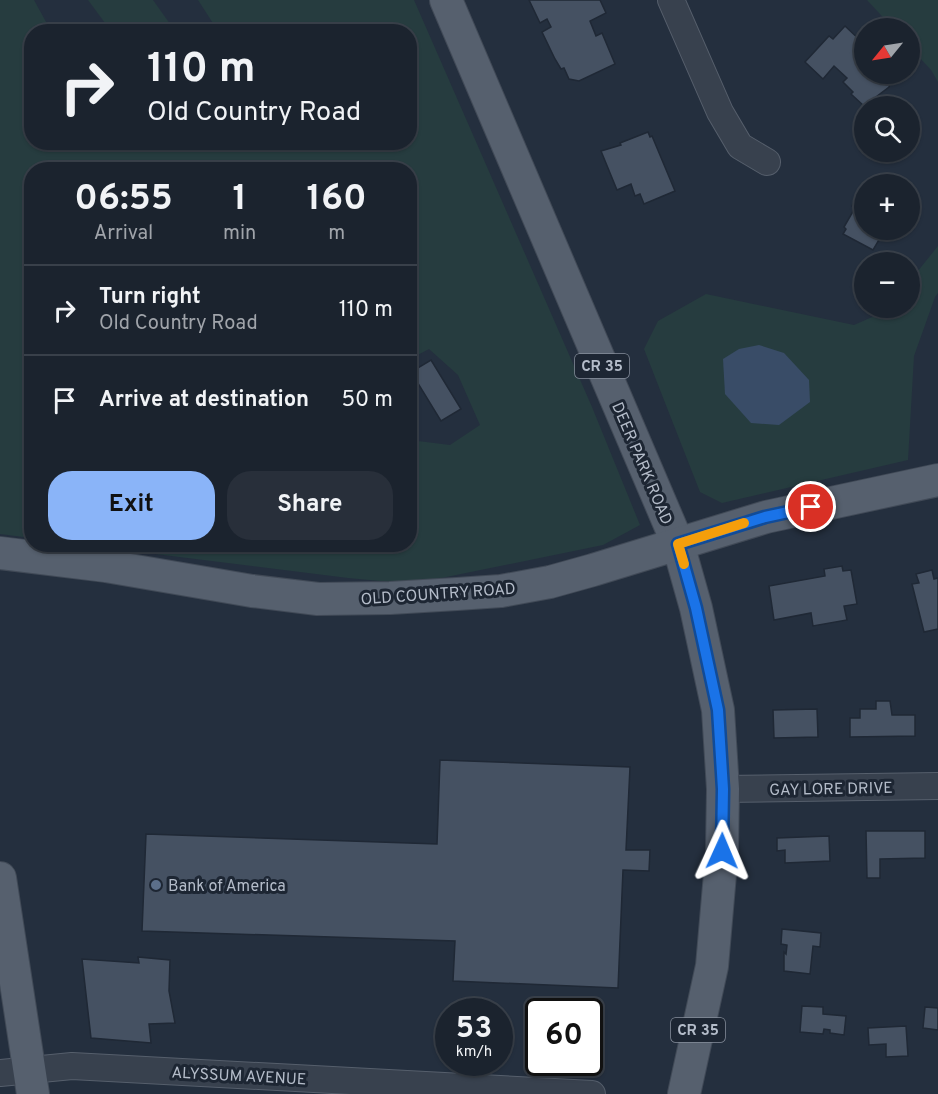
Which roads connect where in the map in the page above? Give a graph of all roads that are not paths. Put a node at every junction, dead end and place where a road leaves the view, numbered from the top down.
1 (446, 0) edge
2 (671, 0) edge
3 (767, 162) dead end
4 (938, 480) edge
5 (678, 544) junction
6 (0, 553) edge
7 (938, 786) edge
8 (723, 789) junction
9 (0, 878) edge
10 (21, 1079) edge
11 (592, 1094) edge
12 (684, 1094) edge

1 - 5 main road, DEER PARK ROAD / CR 35
2 - 3 street
4 - 5 main road, OLD COUNTRY ROAD
5 - 6 main road, OLD COUNTRY ROAD
5 - 8 main road, DEER PARK ROAD / CR 35
7 - 8 street, GAY LORE DRIVE
8 - 12 main road, DEER PARK ROAD / CR 35
9 - 10 main road
10 - 11 street, ALYSSUM AVENUE

